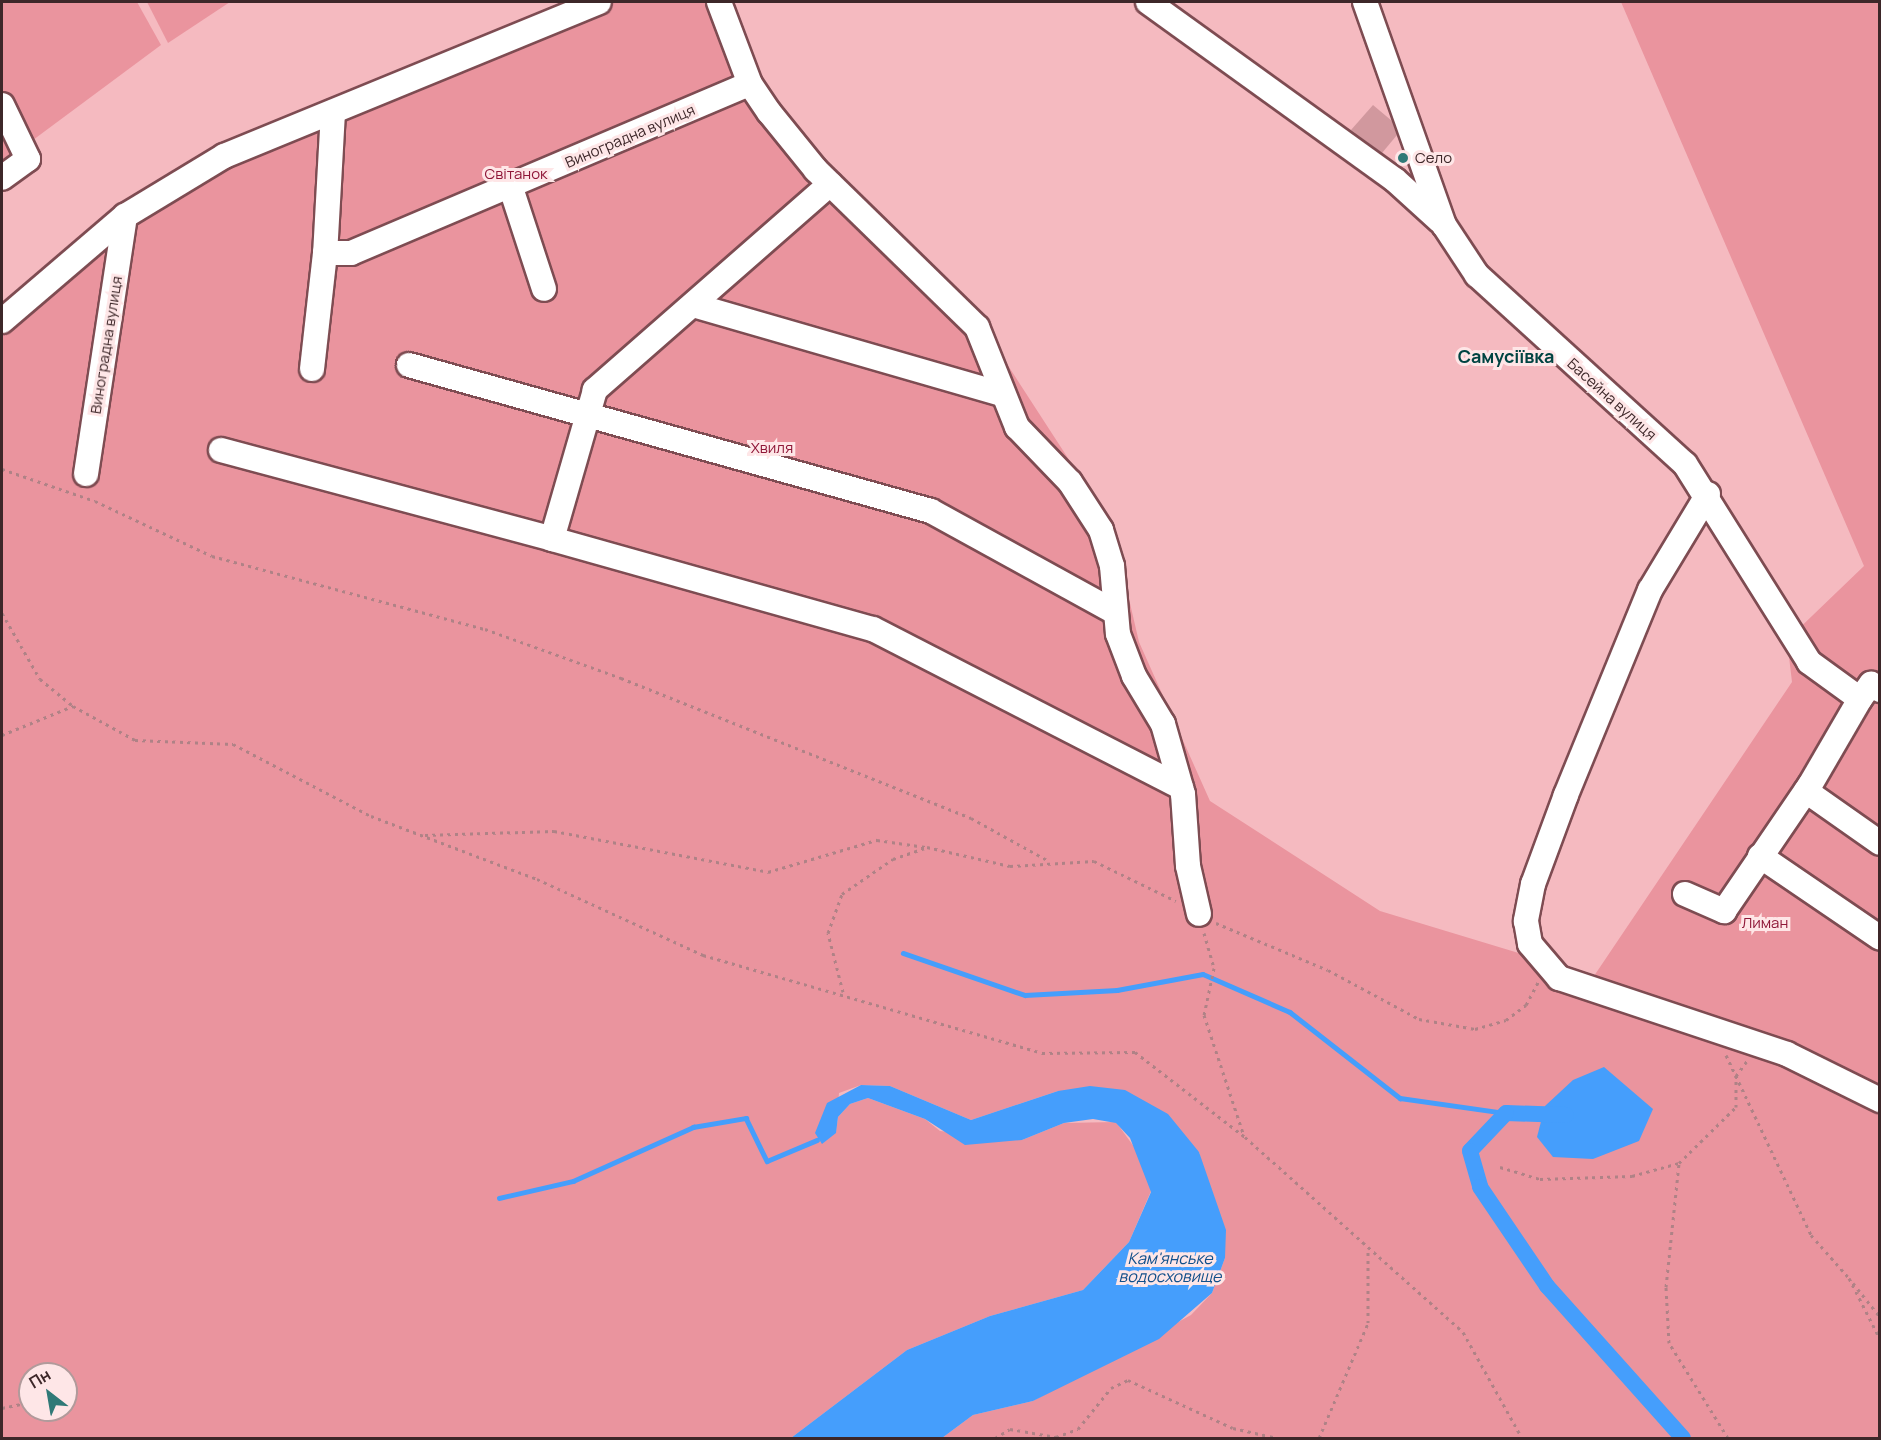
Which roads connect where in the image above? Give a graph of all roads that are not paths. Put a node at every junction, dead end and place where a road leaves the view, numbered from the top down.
1 (599, 2) edge
2 (719, 2) edge
3 (1148, 2) edge
4 (1365, 2) edge
5 (750, 84) junction
6 (2, 105) edge
7 (333, 112) junction
8 (2, 178) edge
9 (830, 184) junction
10 (511, 188) junction
11 (125, 216) junction
12 (1444, 225) junction
13 (325, 253) junction
14 (544, 289) dead end
15 (693, 304) junction
16 (2, 321) edge
17 (409, 365) dead end
18 (312, 369) dead end
19 (1001, 394) junction
20 (588, 414) junction
21 (221, 450) dead end
22 (86, 474) dead end
23 (1708, 494) junction
24 (552, 539) junction
25 (1115, 612) junction
26 (1872, 685) edge
27 (1181, 787) junction
28 (1806, 790) junction
29 (1880, 843) edge
30 (1760, 856) junction
31 (1685, 894) dead end
32 (1198, 914) road end
33 (1880, 938) edge
34 (1880, 1100) edge

1 - 7 street
2 - 5 street
3 - 12 street
4 - 12 street
5 - 9 street
5 - 10 street, Виноградна вулиця
6 - 8 street
7 - 11 street
7 - 13 street
9 - 15 street
9 - 19 street
10 - 13 street, Виноградна вулиця
10 - 14 street
11 - 16 street
11 - 22 street, Виноградна вулиця
12 - 23 street, Басейна вулиця
13 - 18 street
15 - 19 street
15 - 20 street
17 - 20 street
19 - 25 street
20 - 24 street
20 - 25 street
21 - 24 street
23 - 26 street, Басейна вулиця
23 - 34 street
24 - 27 street
25 - 27 street
26 - 28 street
27 - 32 street
28 - 29 street
28 - 30 street
30 - 31 street
30 - 33 street

